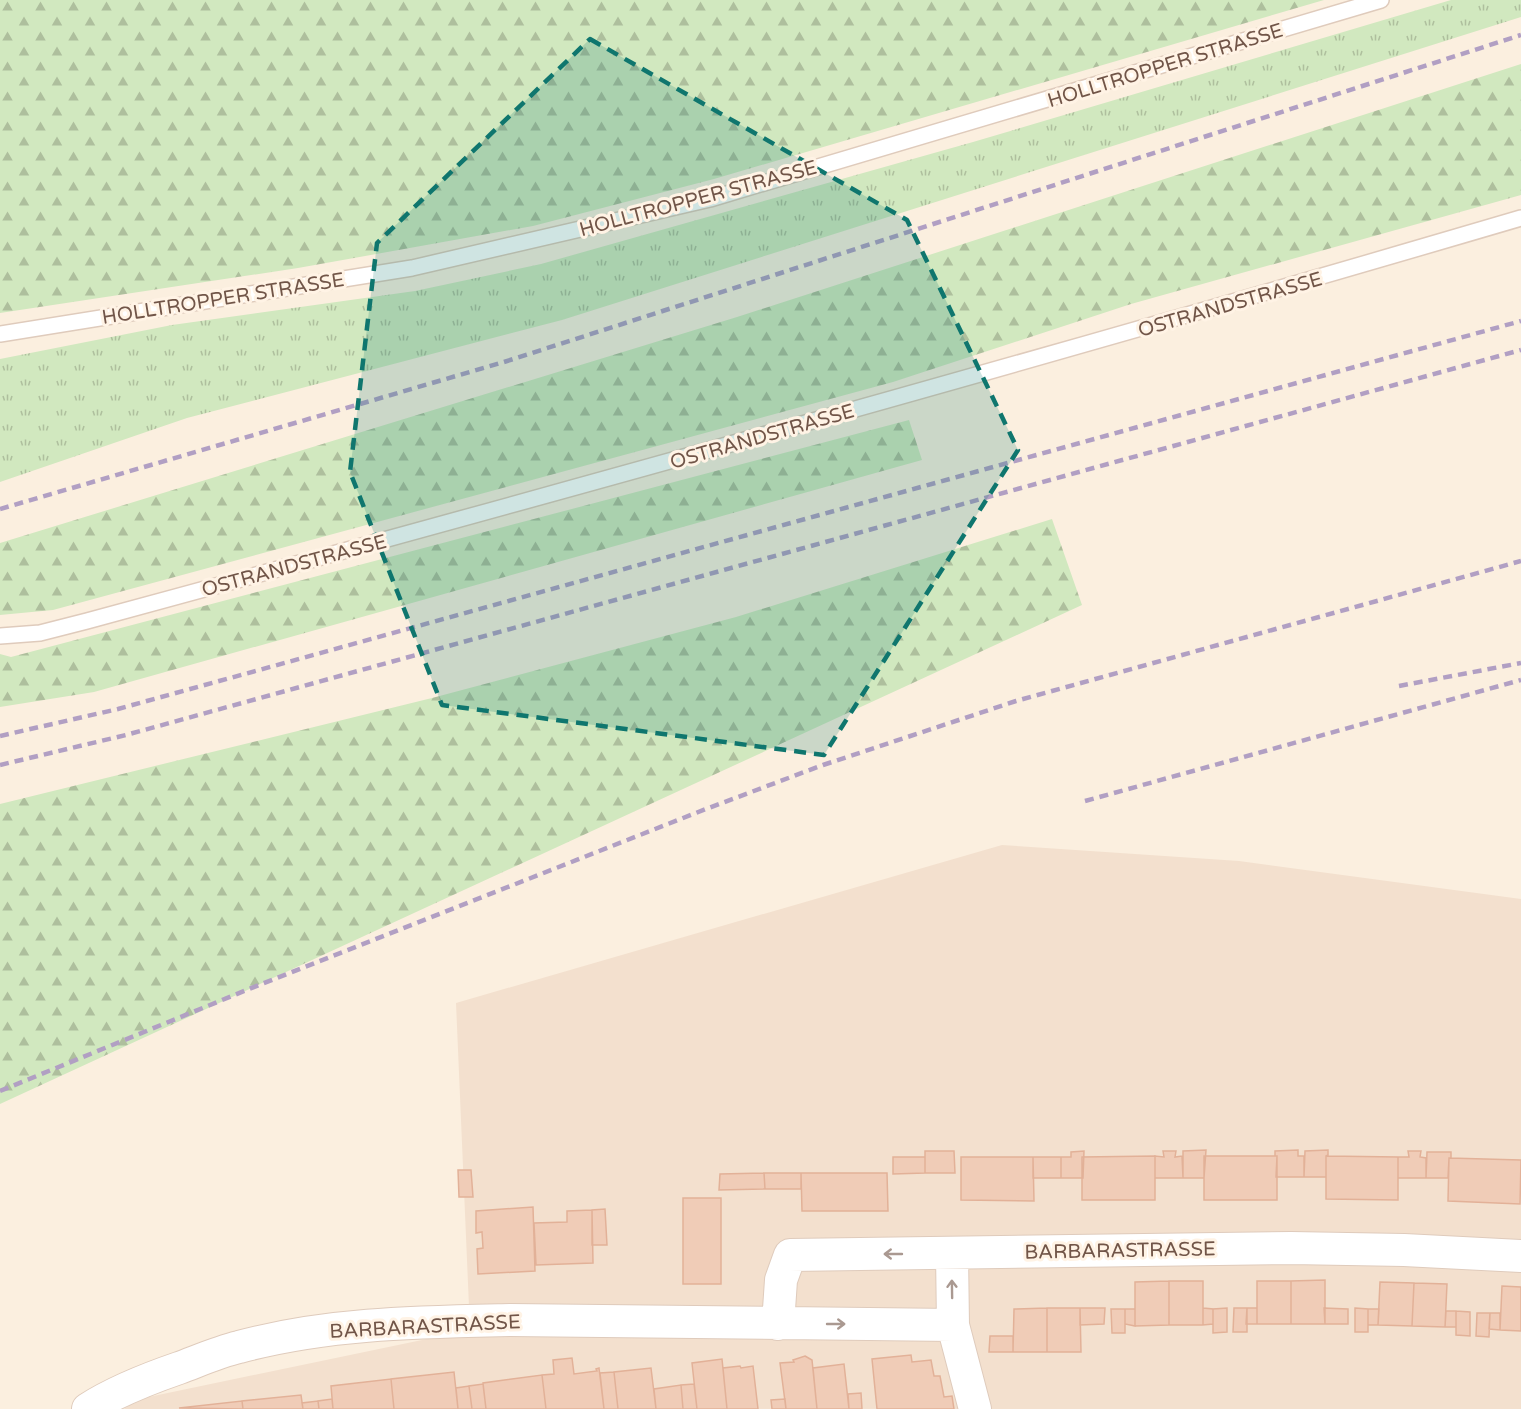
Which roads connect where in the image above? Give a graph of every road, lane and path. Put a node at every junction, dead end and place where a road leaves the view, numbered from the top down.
1 (1381, 0) edge
2 (1521, 218) edge
3 (0, 334) edge
4 (0, 636) edge
5 (952, 1253) junction
6 (1521, 1256) edge
7 (777, 1324) junction
8 (953, 1325) junction
9 (88, 1409) edge
10 (975, 1409) edge

1 - 3 lane, HOLLTROPPER STRASSE
2 - 4 lane, OSTRANDSTRASSE
5 - 6 street, BARBARASTRASSE
5 -> 7 street, BARBARASTRASSE
8 -> 5 street
7 -> 8 street, BARBARASTRASSE
7 - 9 street, BARBARASTRASSE
8 - 10 street

